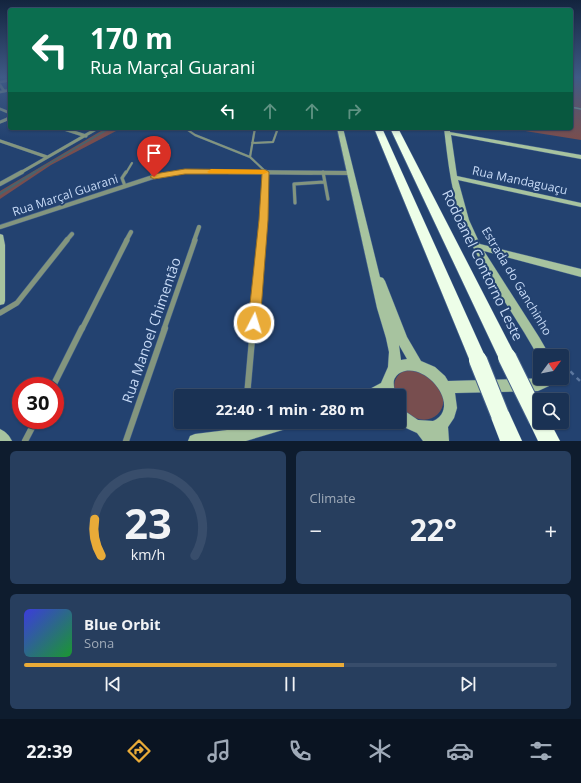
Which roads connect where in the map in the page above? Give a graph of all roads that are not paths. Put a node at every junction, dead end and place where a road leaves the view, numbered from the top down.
1 (68, 130) edge
2 (95, 130) edge
3 (188, 130) edge
4 (255, 130) edge
5 (277, 130) edge
6 (340, 130) edge
7 (379, 130) edge
8 (395, 130) edge
9 (447, 131) edge
10 (87, 136) junction
11 (0, 141) edge
12 (252, 143) junction
13 (168, 145) dead end
14 (581, 156) edge
15 (47, 157) junction
16 (250, 157) junction
17 (132, 163) dead end
18 (266, 172) junction
19 (323, 172) junction
20 (350, 172) junction
21 (154, 177) junction
22 (454, 177) junction
23 (324, 182) junction
24 (0, 184) edge
25 (125, 186) junction
26 (328, 199) dead end
27 (295, 203) dead end
28 (581, 204) edge
29 (199, 226) dead end
30 (0, 227) edge
31 (131, 232) dead end
32 (72, 234) dead end
33 (0, 237) edge
34 (477, 246) junction
35 (369, 254) junction
36 (581, 273) edge
37 (0, 301) edge
38 (0, 313) edge
39 (540, 349) edge
40 (417, 364) junction
41 (394, 370) junction
42 (58, 377) edge
43 (538, 385) edge
44 (446, 387) junction
45 (248, 389) edge
46 (384, 389) edge
47 (406, 419) edge
48 (441, 425) junction
49 (422, 428) junction
50 (31, 429) edge
51 (259, 429) edge
52 (243, 433) edge
53 (0, 436) edge
54 (5, 441) edge
55 (25, 441) edge
56 (126, 441) edge
57 (195, 441) edge
58 (432, 441) edge
59 (442, 441) edge
60 (511, 441) edge
61 (549, 441) edge

1 - 10 street
2 - 10 street
3 - 16 lane
4 - 12 lane
5 - 12 lane
6 - 20 main road
7 - 60 highway, bridge
8 - 61 highway, Rodoanel Contorno Leste, bridge
9 - 14 main road
9 - 22 main road, Estrada do Ganchinho
10 - 15 street
11 - 15 street
12 - 16 lane
13 - 21 lane
15 - 24 street
16 - 18 lane
17 - 25 lane
18 - 19 street, Rua Marçal Guarani
18 - 21 street, Rua Marçal Guarani
18 - 45 street
19 - 20 street, Rua Marçal Guarani
19 - 23 lane
20 - 35 main road
21 - 25 street, Rua Marçal Guarani
22 - 28 main road, Rua Mandaguaçu
22 - 34 main road, Estrada do Ganchinho
23 - 26 lane
23 - 27 lane
25 - 30 street, Rua Marçal Guarani
29 - 56 street, Rua Manoel Chimentão
31 - 42 street
32 - 38 street
33 - 37 main road
34 - 36 main road
34 - 39 main road, Estrada do Ganchinho
35 - 40 main road
35 - 41 main road
40 - 41 main road
40 - 44 main road
41 - 46 main road
43 - 44 main road
44 - 48 main road
47 - 49 main road
48 - 49 main road
48 - 59 main road
49 - 58 main road
50 - 55 street
51 - 52 main road
52 - 57 main road
53 - 54 main road

